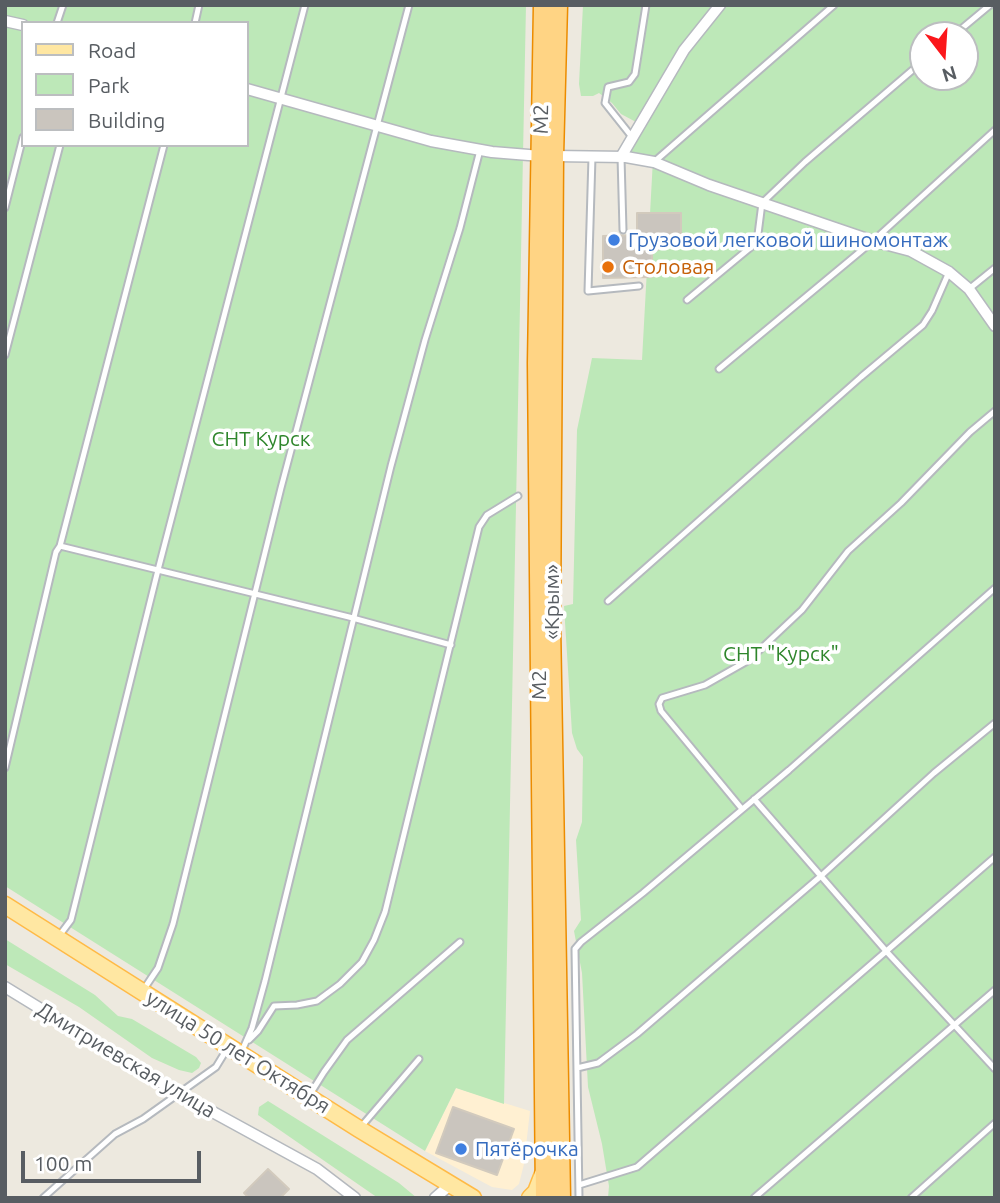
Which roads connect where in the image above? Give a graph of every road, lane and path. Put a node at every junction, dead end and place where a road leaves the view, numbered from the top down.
1 (305, 5) edge
2 (408, 5) edge
3 (543, 5) edge
4 (558, 5) edge
5 (646, 5) edge
6 (720, 5) edge
7 (834, 5) edge
8 (990, 5) edge
9 (971, 21) edge
10 (909, 73) edge
11 (248, 89) edge
12 (281, 99) junction
13 (378, 125) junction
14 (995, 130) edge
15 (632, 137) junction
16 (21, 145) edge
17 (59, 147) edge
18 (163, 147) edge
19 (480, 150) junction
20 (592, 155) junction
21 (547, 156) junction
22 (621, 157) junction
23 (654, 162) junction
24 (762, 203) junction
25 (5, 208) edge
26 (623, 230) dead end
27 (873, 241) junction
28 (995, 268) edge
29 (949, 272) junction
30 (639, 286) dead end
31 (969, 289) junction
32 (688, 300) dead end
33 (995, 326) edge
34 (5, 355) edge
35 (719, 369) dead end
36 (995, 411) edge
37 (519, 496) dead end
38 (61, 545) junction
39 (158, 570) junction
40 (995, 589) edge
41 (254, 594) junction
42 (608, 601) dead end
43 (354, 618) junction
44 (451, 645) junction
45 (995, 723) edge
46 (5, 768) edge
47 (754, 799) junction
48 (743, 808) junction
49 (995, 857) edge
50 (821, 876) junction
51 (5, 905) edge
52 (58, 938) junction
53 (460, 942) dead end
54 (886, 951) junction
55 (5, 988) edge
56 (995, 990) edge
57 (142, 992) junction
58 (955, 1026) junction
59 (238, 1048) junction
60 (419, 1059) dead end
61 (576, 1068) junction
62 (995, 1069) edge
63 (178, 1093) junction
64 (309, 1097) junction
65 (995, 1123) edge
66 (359, 1129) junction
67 (544, 1168) junction
68 (451, 1184) junction
69 (579, 1185) junction
70 (43, 1198) edge
71 (355, 1198) edge
72 (435, 1198) edge
73 (473, 1198) edge
74 (530, 1198) edge
75 (545, 1198) edge
76 (561, 1198) edge
77 (579, 1198) edge
78 (754, 1198) edge
79 (911, 1198) edge

1 - 12 lane
2 - 13 lane
3 - 21 highway, М2
4 - 21 highway, «Крым»
5 - 15 lane
6 - 15 street
7 - 23 lane
8 - 9 lane
10 - 24 lane
11 - 12 street
12 - 13 street
12 - 39 lane
13 - 19 street
13 - 41 lane
14 - 27 lane
15 - 22 street
16 - 25 lane
17 - 34 lane
18 - 38 lane
19 - 21 street
19 - 43 lane
20 - 21 street
20 - 22 street
20 - 30 lane
21 - 67 highway, М2
21 - 76 highway, «Крым»
22 - 23 street
22 - 26 lane
23 - 24 street
24 - 27 street
24 - 32 lane
27 - 29 street
27 - 35 lane
28 - 31 lane
29 - 31 street
29 - 42 lane
31 - 33 street
36 - 48 lane
37 - 44 lane
38 - 39 lane
38 - 46 lane
39 - 41 lane
39 - 52 lane
40 - 47 lane
41 - 43 lane
41 - 57 lane
43 - 44 lane
43 - 59 lane
44 - 59 lane
45 - 50 lane
47 - 48 lane
47 - 50 lane
48 - 61 lane
49 - 54 lane
50 - 54 lane
50 - 61 lane
51 - 52 main road, улица 50 лет Октября
52 - 57 main road, улица 50 лет Октября
53 - 64 lane
54 - 58 lane
54 - 69 lane
55 - 63 street, Дмитриевская улица
56 - 58 lane
57 - 59 main road, улица 50 лет Октября
58 - 62 lane
58 - 78 lane
59 - 63 lane
59 - 64 main road, улица 50 лет Октября
60 - 66 lane
61 - 69 lane
63 - 70 lane
63 - 71 street, Дмитриевская улица
64 - 66 main road, улица 50 лет Октября
65 - 79 lane
66 - 68 main road, улица 50 лет Октября
67 - 74 main road
67 - 75 highway, М2
68 - 72 street
68 - 73 main road, улица 50 лет Октября
69 - 77 lane

